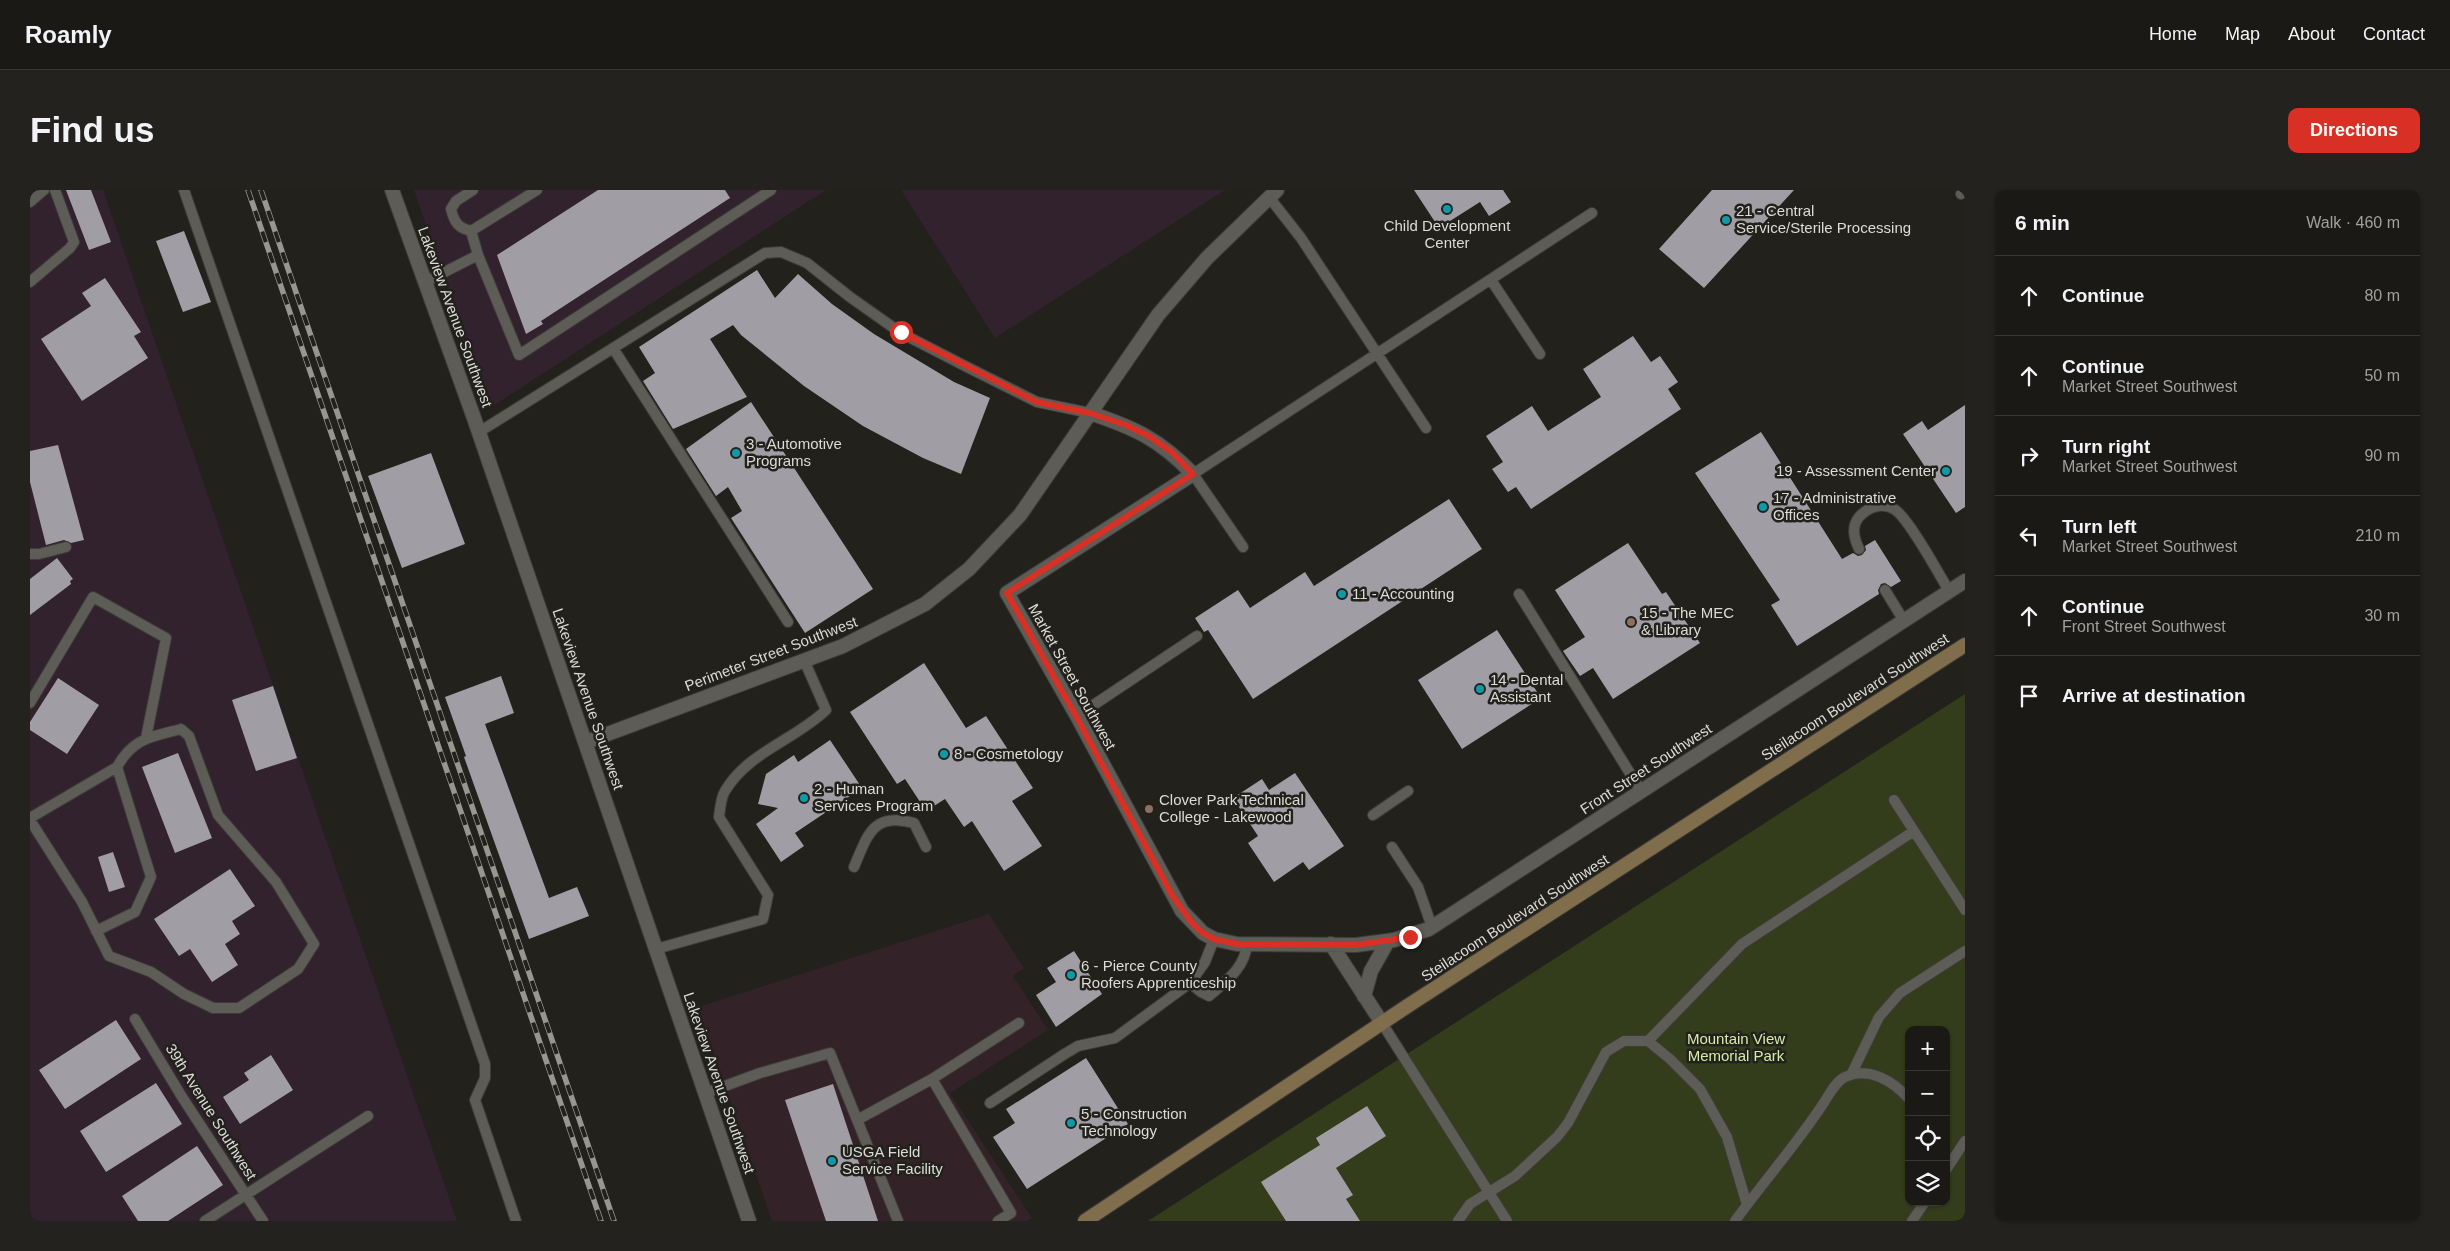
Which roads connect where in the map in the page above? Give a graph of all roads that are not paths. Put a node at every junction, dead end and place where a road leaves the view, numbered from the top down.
1 (44, 190) edge
2 (55, 190) edge
3 (184, 190) edge
4 (392, 190) edge
5 (473, 190) edge
6 (537, 190) edge
7 (771, 190) edge
8 (1273, 194) edge
9 (30, 202) edge
10 (1592, 213) dead end
11 (471, 232) junction
12 (478, 255) junction
13 (1491, 280) junction
14 (30, 282) edge
15 (425, 282) junction
16 (613, 348) junction
17 (1377, 354) junction
18 (1540, 354) dead end
19 (1090, 413) junction
20 (1426, 428) dead end
21 (479, 432) junction
22 (1193, 474) junction
23 (66, 547) dead end
24 (1243, 547) dead end
25 (1859, 549) dead end
26 (30, 554) edge
27 (1965, 581) edge
28 (1885, 590) dead end
29 (1949, 591) junction
30 (1519, 594) dead end
31 (1904, 620) junction
32 (788, 622) dead end
33 (1196, 636) dead end
34 (1965, 645) edge
35 (804, 660) junction
36 (30, 703) edge
37 (1076, 716) junction
38 (146, 738) junction
39 (586, 742) junction
40 (117, 767) junction
41 (1408, 791) dead end
42 (1641, 791) junction
43 (1894, 800) dead end
44 (1373, 815) dead end
45 (30, 819) edge
46 (1914, 831) junction
47 (926, 847) dead end
48 (1392, 847) dead end
49 (854, 867) dead end
50 (1965, 910) edge
51 (1432, 927) junction
52 (96, 931) junction
53 (1214, 939) junction
54 (1388, 941) junction
55 (1248, 944) junction
56 (1332, 944) junction
57 (656, 949) junction
58 (1965, 951) edge
59 (1190, 982) junction
60 (1364, 996) junction
61 (135, 1019) dead end
62 (1019, 1023) dead end
63 (1382, 1023) junction
64 (1648, 1041) junction
65 (1851, 1075) junction
66 (932, 1079) junction
67 (706, 1093) junction
68 (1905, 1095) edge
69 (990, 1103) dead end
70 (368, 1116) dead end
71 (857, 1120) junction
72 (1965, 1141) edge
73 (1950, 1164) edge
74 (245, 1193) junction
75 (1489, 1193) junction
76 (1747, 1205) junction
77 (1922, 1206) edge
78 (205, 1221) edge
79 (263, 1221) edge
80 (516, 1221) edge
81 (749, 1221) edge
82 (898, 1221) edge
83 (998, 1221) edge
84 (1085, 1221) edge
85 (1458, 1221) edge
86 (1507, 1221) edge
87 (1735, 1221) edge
88 (1912, 1221) edge

1 - 9 lane
2 - 14 lane
3 - 80 lane
4 - 15 street, Lakeview Avenue Southwest
5 - 11 lane
6 - 11 lane
7 - 12 lane
8 - 17 lane
8 - 19 street, Perimeter Street Southwest
10 - 13 lane
11 - 12 lane
12 - 15 lane
13 - 17 lane
13 - 18 lane
15 - 21 street, Lakeview Avenue Southwest
16 - 19 lane
16 - 21 lane
16 - 32 lane
17 - 20 lane
17 - 22 lane
19 - 22 street
19 - 35 street, Perimeter Street Southwest
21 - 39 street, Lakeview Avenue Southwest
22 - 24 lane
22 - 37 street, Market Street Southwest
23 - 26 lane
25 - 29 lane
27 - 29 street, Front Street Southwest
28 - 31 lane
29 - 31 street, Front Street Southwest
30 - 42 lane
31 - 42 street, Front Street Southwest
33 - 37 lane
34 - 63 main road, Steilacoom Boulevard Southwest
35 - 39 street, Perimeter Street Southwest
35 - 57 lane
36 - 38 lane
37 - 53 street, Market Street Southwest
38 - 40 lane
38 - 52 lane
39 - 57 street, Lakeview Avenue Southwest
40 - 45 lane
40 - 52 lane
41 - 44 lane
42 - 51 street, Front Street Southwest
43 - 46 lane
45 - 52 lane
46 - 50 lane
46 - 64 lane
47 - 49 lane
48 - 51 lane
51 - 54 street, Front Street Southwest
53 - 55 street, Market Street Southwest
53 - 59 lane
54 - 56 street, Front Street Southwest
54 - 60 street
55 - 56 street, Market Street Southwest
55 - 59 lane
56 - 60 street
57 - 67 street, Lakeview Avenue Southwest
58 - 65 lane
59 - 69 lane
60 - 63 street
61 - 74 lane, 39th Avenue Southwest
62 - 66 lane
63 - 75 lane
63 - 84 main road, Steilacoom Boulevard Southwest
64 - 75 lane
64 - 76 lane
65 - 68 lane
65 - 76 lane
66 - 71 lane
66 - 83 lane
67 - 71 lane
67 - 81 street, Lakeview Avenue Southwest
70 - 74 lane
71 - 82 lane
72 - 73 lane
74 - 78 lane
74 - 79 lane, 39th Avenue Southwest
75 - 85 lane
75 - 86 lane
76 - 87 lane
77 - 88 lane

